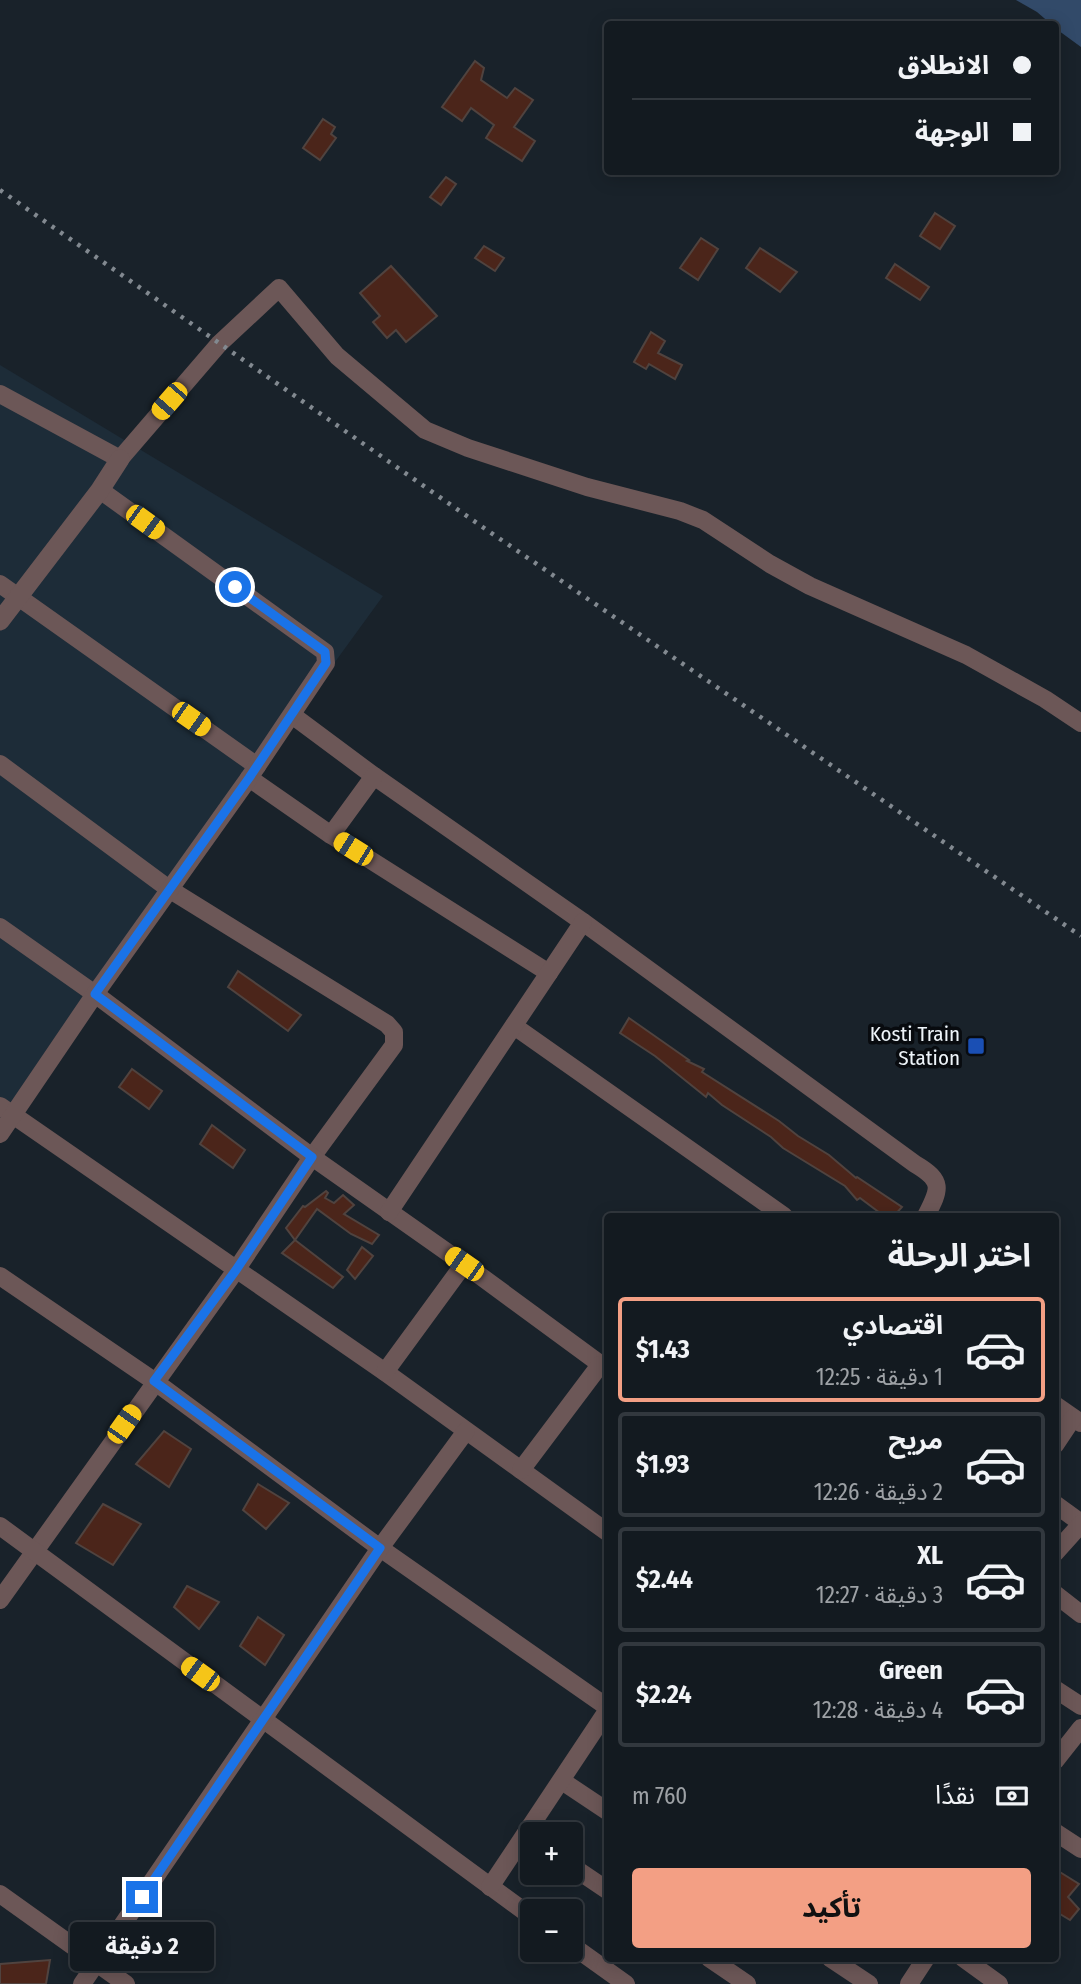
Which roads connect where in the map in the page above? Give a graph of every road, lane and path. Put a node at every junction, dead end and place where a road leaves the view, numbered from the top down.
1 (0, 394) edge
2 (120, 459) junction
3 (100, 490) junction
4 (0, 584) edge
5 (18, 596) junction
6 (0, 621) edge
7 (292, 715) junction
8 (1081, 723) edge
9 (0, 764) edge
10 (253, 772) junction
11 (374, 776) junction
12 (331, 835) junction
13 (169, 889) junction
14 (583, 922) junction
15 (0, 927) edge
16 (549, 973) junction
17 (95, 994) junction
18 (514, 1026) junction
19 (7, 1111) edge
20 (0, 1134) edge
21 (312, 1157) junction
22 (389, 1212) junction
23 (780, 1213) edge
24 (928, 1213) edge
25 (464, 1264) junction
26 (236, 1270) junction
27 (0, 1276) edge
28 (604, 1367) edge
29 (384, 1372) junction
30 (154, 1381) junction
31 (1059, 1408) edge
32 (1077, 1421) edge
33 (466, 1431) junction
34 (1059, 1441) edge
35 (521, 1470) junction
36 (1059, 1507) edge
37 (1081, 1523) edge
38 (0, 1526) edge
39 (604, 1530) edge
40 (380, 1548) junction
41 (1059, 1548) edge
42 (34, 1551) junction
43 (1059, 1597) edge
44 (0, 1600) edge
45 (1081, 1614) edge
46 (1059, 1692) edge
47 (1081, 1706) edge
48 (604, 1707) edge
49 (604, 1714) edge
50 (263, 1721) junction
51 (1081, 1728) edge
52 (1059, 1756) edge
53 (562, 1781) junction
54 (604, 1809) edge
55 (538, 1822) edge
56 (1059, 1835) edge
57 (520, 1849) edge
58 (1081, 1849) edge
59 (583, 1874) edge
60 (490, 1887) junction
61 (604, 1888) edge
62 (0, 1894) edge
63 (520, 1908) edge
64 (583, 1953) edge
65 (715, 1962) edge
66 (836, 1962) edge
67 (923, 1962) edge
68 (969, 1962) edge
69 (97, 1964) junction
70 (82, 1984) edge
71 (126, 1984) edge
72 (626, 1984) edge
73 (747, 1984) edge
74 (869, 1984) edge
75 (909, 1984) edge
76 (999, 1984) edge

1 - 2 street
2 - 3 street
2 - 8 street
3 - 5 street
3 - 7 street
4 - 5 street
5 - 6 street
5 - 10 street
7 - 10 street
7 - 11 street
9 - 13 street
10 - 12 street
10 - 13 street
11 - 12 street
11 - 14 street
12 - 16 street
13 - 17 street
13 - 21 street
14 - 16 street
14 - 24 street
15 - 17 street
16 - 18 street
17 - 19 street
17 - 21 street
18 - 22 street
18 - 23 street
19 - 20 street
19 - 26 street
21 - 22 street
21 - 26 street
22 - 25 street
25 - 28 street
25 - 29 street
26 - 29 street
26 - 30 street
27 - 30 street
28 - 35 street
29 - 33 street
30 - 40 street
30 - 42 street
31 - 32 street
32 - 34 street
33 - 35 street
33 - 40 street
35 - 39 street
36 - 37 street
37 - 41 street
38 - 42 street
40 - 48 street
40 - 50 street
42 - 44 street
42 - 50 street
43 - 45 street
46 - 47 street
49 - 53 street
50 - 60 street
50 - 69 street
51 - 52 street
53 - 54 street
53 - 55 street
56 - 58 street
57 - 60 street
59 - 61 street
60 - 63 street
62 - 69 street
64 - 72 street
65 - 73 street
66 - 74 street
67 - 75 street
68 - 76 street
69 - 70 street
69 - 71 street

